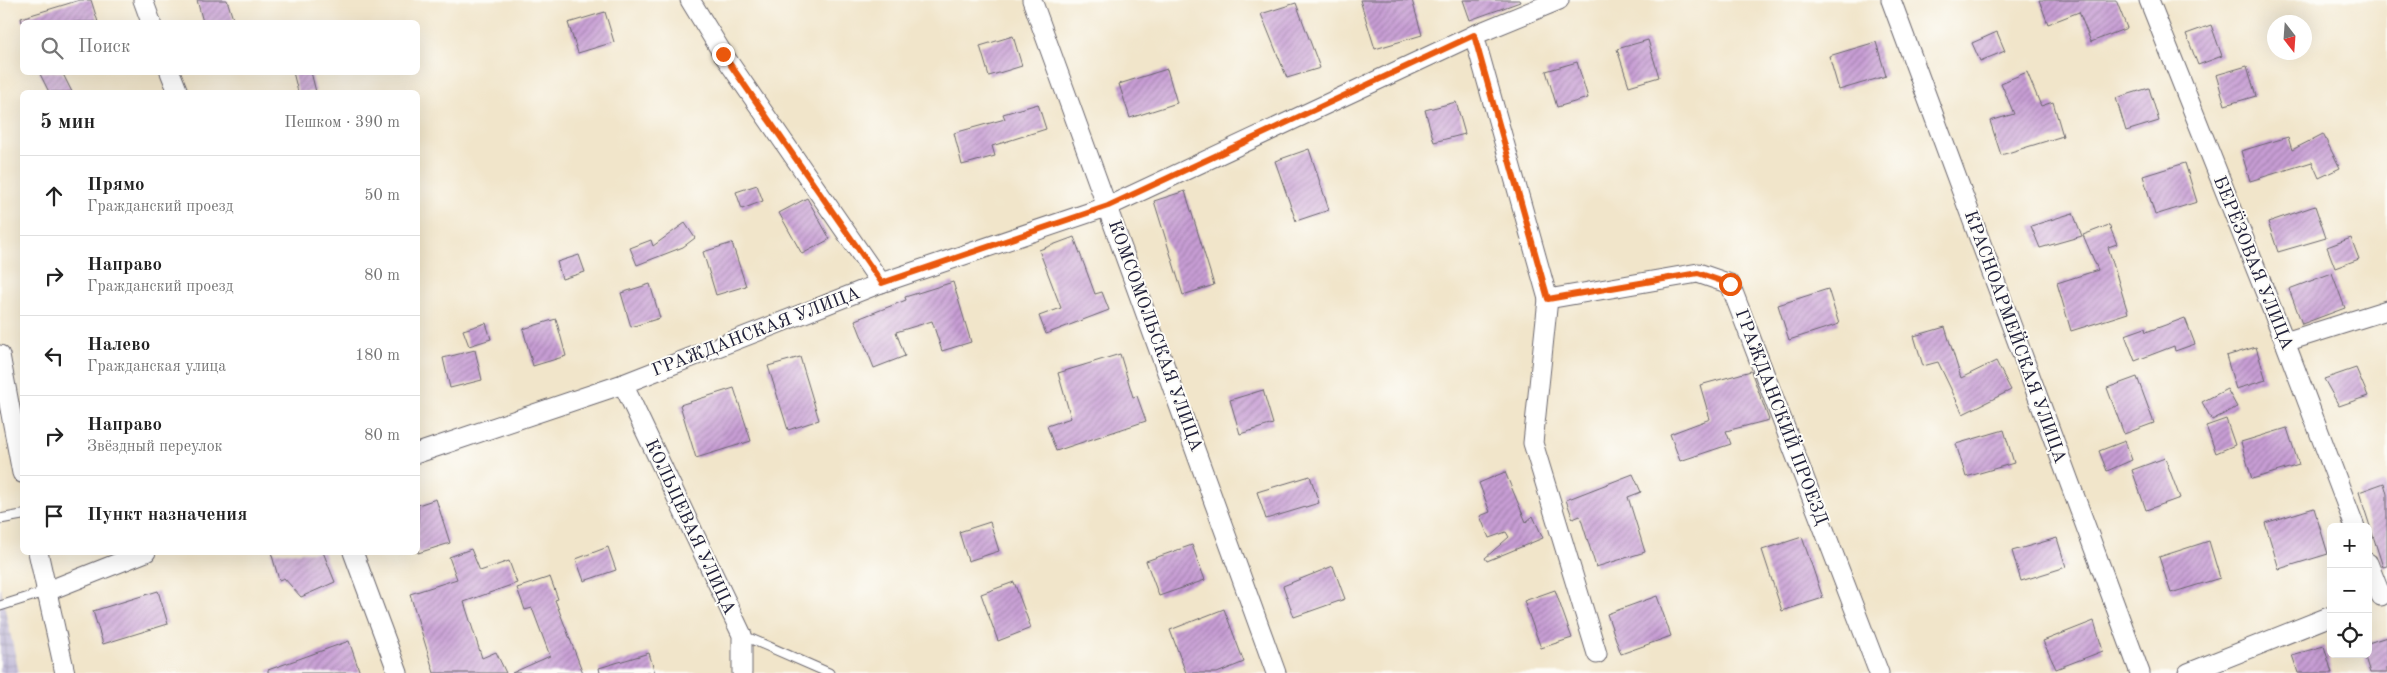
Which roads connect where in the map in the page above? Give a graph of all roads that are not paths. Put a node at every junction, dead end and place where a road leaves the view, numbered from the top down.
1 (143, 0) edge
2 (690, 0) edge
3 (1032, 0) edge
4 (1559, 0) edge
5 (1891, 0) edge
6 (2149, 0) edge
7 (150, 20) edge
8 (1474, 35) junction
9 (171, 75) edge
10 (177, 90) edge
11 (1108, 206) junction
12 (882, 283) junction
13 (1548, 299) junction
14 (2387, 310) edge
15 (2285, 342) junction
16 (0, 355) edge
17 (623, 384) junction
18 (420, 451) edge
19 (20, 462) edge
20 (20, 515) edge
21 (0, 519) edge
22 (2353, 523) edge
23 (39, 555) edge
24 (138, 555) edge
25 (353, 555) edge
26 (2370, 568) edge
27 (45, 592) junction
28 (2379, 597) edge
29 (0, 606) edge
30 (2327, 618) edge
31 (742, 634) junction
32 (1596, 654) dead end
33 (65, 673) edge
34 (398, 673) edge
35 (742, 673) edge
36 (829, 673) edge
37 (1276, 673) edge
38 (1879, 673) edge
39 (2140, 673) edge
40 (2188, 673) edge

1 - 7 street
2 - 12 street
3 - 11 street, КОМСОМОЛЬСКАЯ УЛИЦА
4 - 8 street, ГРАЖДАНСКАЯ УЛИЦА
5 - 39 street, КРАСНОАРМЕЙСКАЯ УЛИЦА
6 - 15 street, БЕРЁЗОВАЯ УЛИЦА
8 - 11 street, ГРАЖДАНСКАЯ УЛИЦА
8 - 13 street
9 - 10 street
11 - 12 street, ГРАЖДАНСКАЯ УЛИЦА
11 - 37 street, КОМСОМОЛЬСКАЯ УЛИЦА
12 - 17 street, ГРАЖДАНСКАЯ УЛИЦА
13 - 32 street
13 - 38 street, ГРАЖДАНСКИЙ ПРОЕЗД
14 - 15 street
15 - 22 street, БЕРЁЗОВАЯ УЛИЦА
16 - 19 street
17 - 18 street, ГРАЖДАНСКАЯ УЛИЦА
17 - 31 street, КОЛЬЦЕВАЯ УЛИЦА
20 - 21 lane
23 - 27 street
24 - 27 street
25 - 34 street
26 - 28 street
27 - 29 lane
27 - 33 street
30 - 40 street
31 - 35 street, КОЛЬЦЕВАЯ УЛИЦА
31 - 36 lane

